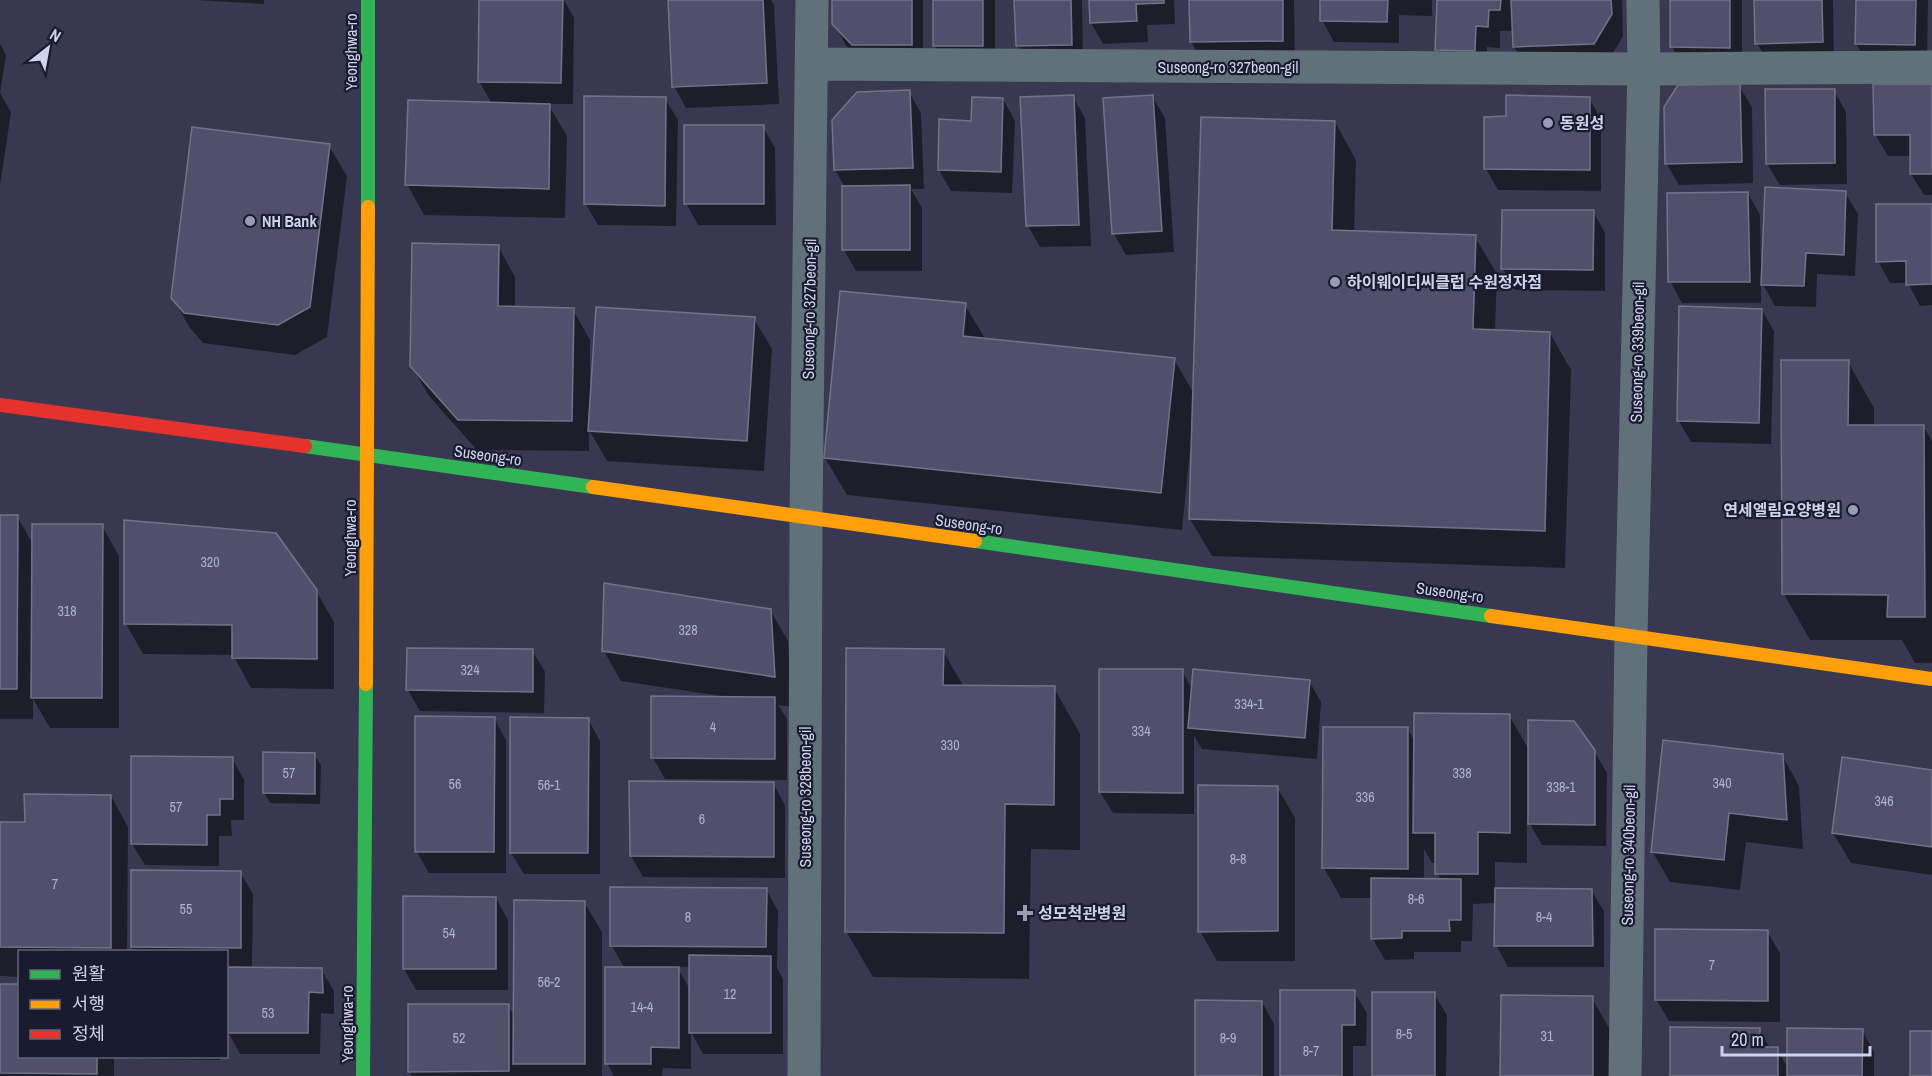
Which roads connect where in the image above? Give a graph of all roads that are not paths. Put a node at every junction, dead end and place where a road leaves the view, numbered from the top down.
1 (368, 0) edge
2 (812, 0) edge
3 (1643, 0) edge
4 (812, 64) junction
5 (1932, 67) edge
6 (1644, 69) junction
7 (0, 405) edge
8 (367, 454) junction
9 (806, 518) junction
10 (1631, 635) junction
11 (1932, 679) edge
12 (363, 1076) edge
13 (804, 1076) edge
14 (1625, 1076) edge

1 - 8 street, Yeonghwa-ro
2 - 4 street, Suseong-ro 327beon-gil
3 - 6 street, Suseong-ro 339beon-gil
4 - 6 street, Suseong-ro 327beon-gil
4 - 9 street, Suseong-ro 327beon-gil
5 - 6 street
6 - 10 street, Suseong-ro 339beon-gil
7 - 8 street, Suseong-ro
8 - 9 street, Suseong-ro
8 - 12 street, Yeonghwa-ro
9 - 10 street, Suseong-ro
9 - 13 street, Suseong-ro 328beon-gil
10 - 11 street, Suseong-ro
10 - 14 street, Suseong-ro 340beon-gil

